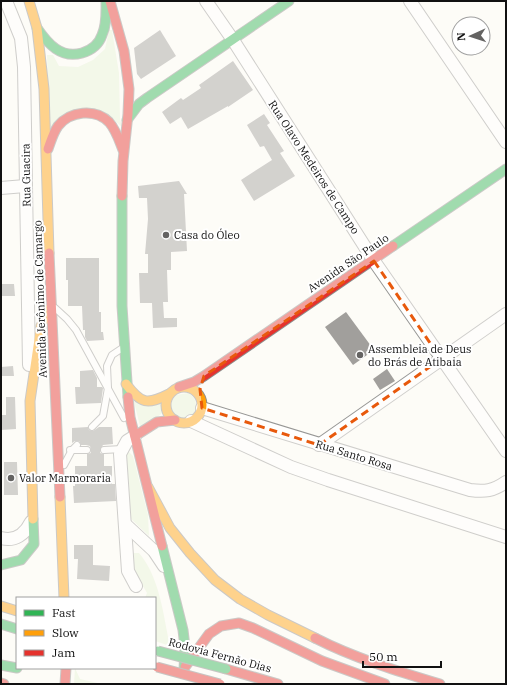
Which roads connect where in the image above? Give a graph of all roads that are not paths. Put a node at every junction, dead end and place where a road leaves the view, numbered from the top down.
1 (6, 1) edge
2 (30, 1) edge
3 (106, 1) edge
4 (110, 1) edge
5 (206, 1) edge
6 (289, 1) edge
7 (410, 1) edge
8 (37, 28) junction
9 (228, 34) junction
10 (126, 71) junction
11 (139, 88) dead end
12 (127, 120) junction
13 (506, 142) edge
14 (124, 152) junction
15 (47, 153) junction
16 (506, 169) edge
17 (25, 186) junction
18 (1, 188) edge
19 (374, 260) junction
20 (51, 305) junction
21 (506, 314) edge
22 (124, 347) junction
23 (441, 359) junction
24 (204, 376) junction
25 (126, 384) junction
26 (179, 387) junction
27 (108, 388) junction
28 (169, 394) junction
29 (30, 401) junction
30 (201, 402) junction
31 (175, 420) junction
32 (192, 421) junction
33 (92, 427) dead end
34 (135, 436) junction
35 (77, 445) dead end
36 (319, 445) junction
37 (122, 449) junction
38 (58, 450) junction
39 (72, 450) junction
40 (87, 450) dead end
41 (104, 450) dead end
42 (506, 450) edge
43 (59, 472) junction
44 (506, 482) edge
45 (148, 487) junction
46 (33, 519) junction
47 (125, 524) junction
48 (506, 537) edge
49 (1, 538) edge
50 (1, 565) edge
51 (169, 574) junction
52 (136, 586) dead end
53 (64, 597) edge
54 (1, 606) edge
55 (16, 611) edge
56 (1, 624) edge
57 (16, 629) edge
58 (157, 651) edge
59 (1, 665) edge
60 (156, 666) edge
61 (185, 666) junction
62 (16, 668) edge
63 (66, 669) edge
64 (1, 683) edge
65 (4, 684) edge
66 (65, 684) edge
67 (182, 684) edge
68 (220, 684) edge
69 (278, 684) edge
70 (386, 684) edge
71 (440, 684) edge

1 - 17 street, Rua Guacira
2 - 8 main road, Avenida Jerônimo de Camargo
3 - 8 main road
4 - 10 main road
5 - 9 street, Rua Olavo Medeiros de Campo
6 - 9 main road
7 - 13 street
8 - 15 main road, Avenida Jerônimo de Camargo
9 - 12 main road
9 - 19 street, Rua Olavo Medeiros de Campo
10 - 11 main road
10 - 12 main road
12 - 14 main road
14 - 15 main road
14 - 22 main road
15 - 20 main road, Avenida Jerônimo de Camargo
16 - 19 main road, Avenida São Paulo
17 - 18 street
17 - 29 street, Rua Guacira
19 - 23 street, Rua Olavo Medeiros de Campo
19 - 24 main road, Avenida São Paulo
20 - 27 lane
20 - 29 main road
20 - 38 main road, Avenida Jerônimo de Camargo
21 - 23 street
22 - 25 main road
22 - 27 lane
23 - 36 street
23 - 42 street, Rua Olavo Medeiros de Campo
24 - 26 main road, Avenida São Paulo
24 - 30 main road
25 - 28 main road
25 - 34 main road
26 - 28 main road
26 - 30 main road
27 - 33 lane
27 - 34 lane
28 - 31 main road
29 - 46 main road, Rua Guacira
30 - 32 main road
30 - 36 street, Rua Santo Rosa
31 - 32 main road
31 - 34 main road
32 - 48 street
34 - 37 street
34 - 45 main road
35 - 39 lane
36 - 44 street, Rua Santo Rosa
37 - 41 lane
37 - 47 street
38 - 39 lane
38 - 43 main road, Avenida Jerônimo de Camargo
39 - 40 lane
39 - 43 lane
43 - 53 main road, Avenida Jerônimo de Camargo
45 - 51 main road
45 - 71 main road
46 - 49 street
46 - 50 main road, Rua Guacira
47 - 51 street
47 - 52 street
51 - 61 main road
54 - 55 main road
56 - 57 main road
58 - 69 main road, Rodovia Fernão Dias, bridge
59 - 62 main road
60 - 68 main road, bridge
61 - 67 main road
61 - 70 main road
63 - 66 main road
64 - 65 main road

